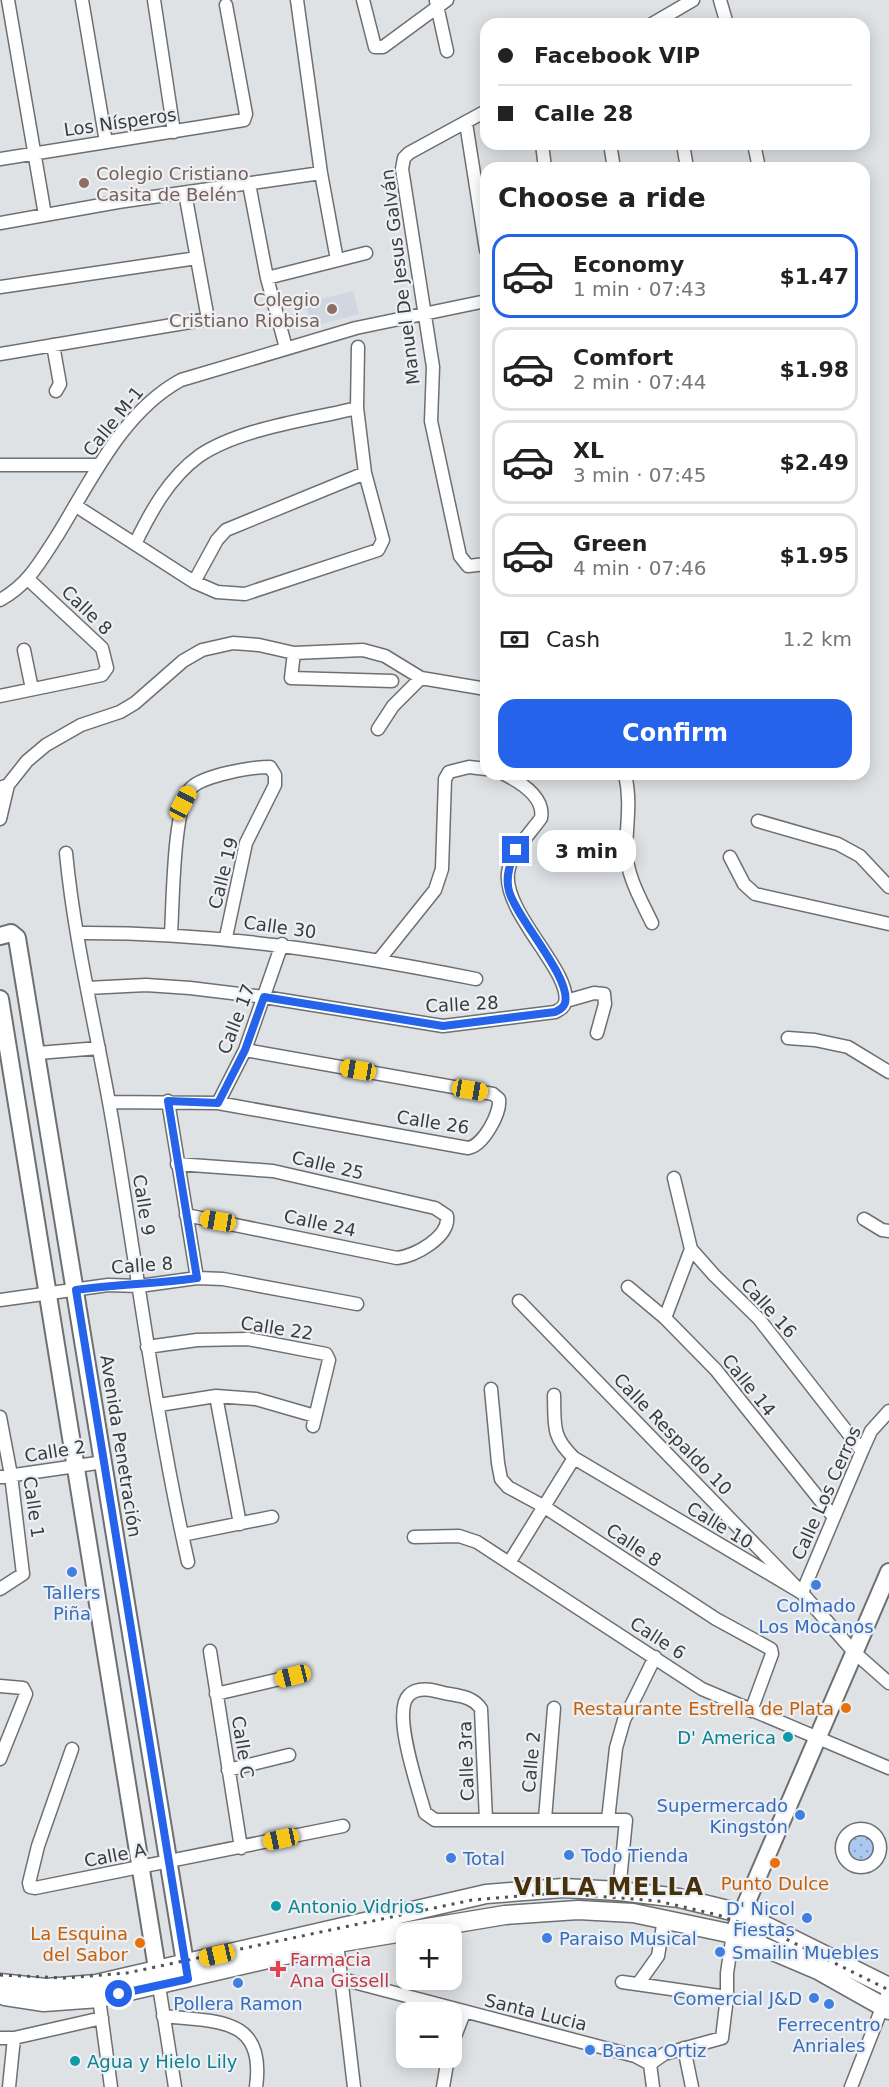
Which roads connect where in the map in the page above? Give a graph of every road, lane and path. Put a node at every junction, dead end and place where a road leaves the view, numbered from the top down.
1 (9, 0) edge
2 (82, 0) edge
3 (154, 0) edge
4 (297, 0) edge
5 (363, 0) edge
6 (693, 0) edge
7 (720, 0) edge
8 (440, 3) edge
9 (226, 5) dead end
10 (662, 18) edge
11 (725, 18) edge
12 (447, 51) dead end
13 (480, 115) edge
14 (466, 123) junction
15 (174, 132) junction
16 (106, 142) junction
17 (36, 153) junction
18 (0, 159) edge
19 (321, 173) junction
20 (249, 184) junction
21 (184, 193) junction
22 (480, 212) edge
23 (45, 215) junction
24 (0, 223) edge
25 (366, 253) dead end
26 (197, 258) junction
27 (337, 260) junction
28 (267, 278) junction
29 (0, 287) edge
30 (480, 302) edge
31 (423, 313) junction
32 (53, 345) junction
33 (358, 347) dead end
34 (286, 348) junction
35 (0, 354) edge
36 (56, 391) dead end
37 (357, 408) junction
38 (0, 465) edge
39 (99, 465) junction
40 (365, 473) junction
41 (76, 506) junction
42 (135, 544) junction
43 (480, 565) edge
44 (29, 580) junction
45 (194, 582) junction
46 (0, 600) edge
47 (24, 650) dead end
48 (294, 652) junction
49 (421, 678) junction
50 (392, 681) dead end
51 (480, 688) edge
52 (32, 689) junction
53 (0, 696) edge
54 (378, 729) dead end
55 (480, 769) edge
56 (513, 780) edge
57 (626, 780) edge
58 (4, 786) edge
59 (0, 819) edge
60 (758, 821) dead end
61 (66, 853) dead end
62 (729, 857) dead end
63 (889, 887) edge
64 (652, 923) dead end
65 (889, 924) edge
66 (77, 933) junction
67 (171, 933) junction
68 (0, 936) edge
69 (226, 937) junction
70 (282, 944) junction
71 (379, 960) junction
72 (476, 980) dead end
73 (87, 988) junction
74 (264, 997) junction
75 (0, 999) edge
76 (566, 1001) junction
77 (597, 1033) dead end
78 (788, 1038) dead end
79 (99, 1048) junction
80 (245, 1050) junction
81 (38, 1053) junction
82 (6, 1066) edge
83 (889, 1072) edge
84 (168, 1101) junction
85 (109, 1102) junction
86 (218, 1103) junction
87 (177, 1164) junction
88 (674, 1178) dead end
89 (186, 1215) junction
90 (864, 1219) dead end
91 (889, 1231) edge
92 (441, 1235) joint
93 (692, 1249) junction
94 (197, 1278) junction
95 (139, 1286) junction
96 (628, 1287) dead end
97 (76, 1290) junction
98 (48, 1293) junction
99 (0, 1300) edge
100 (519, 1300) dead end
101 (357, 1304) dead end
102 (664, 1318) junction
103 (147, 1347) junction
104 (491, 1389) dead end
105 (554, 1395) dead end
106 (216, 1396) junction
107 (159, 1405) junction
108 (889, 1412) edge
109 (0, 1418) edge
110 (862, 1451) junction
111 (574, 1458) junction
112 (104, 1461) junction
113 (77, 1465) junction
114 (6, 1477) edge
115 (543, 1506) junction
116 (832, 1515) junction
117 (272, 1517) dead end
118 (240, 1524) junction
119 (182, 1535) junction
120 (414, 1537) dead end
121 (188, 1562) dead end
122 (509, 1563) junction
123 (889, 1572) edge
124 (0, 1589) edge
125 (802, 1593) junction
126 (210, 1651) dead end
127 (854, 1652) junction
128 (655, 1657) junction
129 (293, 1676) dead end
130 (889, 1683) edge
131 (0, 1686) edge
132 (216, 1694) junction
133 (554, 1708) dead end
134 (751, 1711) junction
135 (816, 1737) junction
136 (72, 1749) dead end
137 (289, 1755) dead end
138 (0, 1759) edge
139 (889, 1768) edge
140 (228, 1770) junction
141 (545, 1819) junction
142 (486, 1820) junction
143 (608, 1820) junction
144 (343, 1826) dead end
145 (241, 1848) junction
146 (168, 1863) junction
147 (141, 1868) junction
148 (618, 1891) junction
149 (740, 1913) junction
150 (664, 1919) junction
151 (733, 1934) junction
152 (337, 1943) junction
153 (186, 1971) junction
154 (159, 1978) junction
155 (342, 1978) junction
156 (622, 1982) dead end
157 (0, 1983) edge
158 (638, 1984) junction
159 (98, 1991) junction
160 (0, 1996) edge
161 (727, 1997) junction
162 (887, 1998) edge
163 (464, 2013) junction
164 (163, 2016) junction
165 (102, 2018) junction
166 (462, 2018) edge
167 (0, 2038) edge
168 (14, 2038) junction
169 (684, 2048) junction
170 (650, 2064) junction
171 (446, 2068) edge
172 (9, 2087) edge
173 (111, 2087) edge
174 (175, 2087) edge
175 (256, 2087) edge
176 (354, 2087) edge
177 (443, 2087) edge
178 (654, 2087) edge
179 (692, 2087) edge
180 (851, 2087) edge

1 - 17 street
2 - 16 street
3 - 15 street
4 - 19 street
5 - 8 street
6 - 10 street
7 - 11 street
8 - 12 street
9 - 15 street, Los Nísperos
13 - 14 street
14 - 22 street
14 - 31 street, Manuel De Jesus Galván
15 - 16 street, Los Nísperos
16 - 17 street, Los Nísperos
17 - 18 street, Los Nísperos
17 - 23 street
19 - 20 street
19 - 27 street
20 - 21 street
20 - 28 street
21 - 23 street
21 - 26 street
23 - 24 street
25 - 27 street
26 - 29 street
26 - 32 street
27 - 28 street
28 - 34 street
30 - 31 street, Calle M-1
31 - 34 street, Calle M-1
31 - 43 street, Manuel De Jesus Galván
32 - 35 street
32 - 36 street
33 - 37 street
34 - 39 street, Calle M-1
37 - 40 street
37 - 42 street
38 - 39 street
39 - 41 street, Calle M-1
40 - 45 street
40 - 45 street
41 - 42 street
41 - 44 street, Calle M-1
42 - 45 street
44 - 46 street, Calle M-1
44 - 52 street, Calle 8
47 - 52 street
48 - 49 street
48 - 50 street
48 - 58 street
49 - 51 street
49 - 54 street
52 - 53 street, Calle 8
55 - 71 street
56 - 76 street
57 - 64 street
58 - 59 street
60 - 63 street
61 - 66 street, Calle 9
62 - 65 street
66 - 67 street, Calle 30
66 - 73 street, Calle 9
67 - 69 street, Calle 30
67 - 69 street, Calle 19
68 - 81 street, Avenida Penetración
69 - 70 street, Calle 30
70 - 71 street, Calle 30
70 - 74 street, Calle 17
71 - 72 street, Calle 30
73 - 74 street, Calle 28
73 - 79 street, Calle 9
74 - 76 street, Calle 28
74 - 80 street, Calle 17
75 - 82 street
76 - 77 street, Calle 28
78 - 83 street
79 - 81 street
79 - 85 street, Calle 9
80 - 86 street, Calle 17
80 - 86 street, Calle 26
81 - 97 street, Avenida Penetración
82 - 98 street
84 - 85 street, Calle 26
84 - 86 street, Calle 26
84 - 87 street
85 - 95 street, Calle 9
87 - 89 street
87 - 92 street, Calle 25
88 - 93 street, Calle 16
89 - 92 street, Calle 24
89 - 94 street
90 - 91 street
93 - 102 street
93 - 110 street, Calle 16
94 - 95 street, Calle 8
94 - 101 street, Calle 8
95 - 97 street, Calle 8
95 - 103 street, Calle 9
96 - 102 street, Calle 14
97 - 98 street, Calle 8
97 - 112 street, Avenida Penetración
98 - 99 street, Calle 8
98 - 113 street
100 - 125 street, Calle Respaldo 10
102 - 116 street, Calle 14
103 - 106 street, Calle 22
103 - 107 street, Calle 9
104 - 115 street, Calle 8
105 - 111 street, Calle 10
106 - 107 street
106 - 118 street
107 - 119 street, Calle 9
108 - 110 street, Calle Los Cerros
109 - 114 street, Calle 1
110 - 116 street, Calle Los Cerros
111 - 115 street
111 - 125 street, Calle 10
112 - 113 street, Calle 2
112 - 146 street, Avenida Penetración
113 - 114 street, Calle 2
113 - 147 street
114 - 124 street, Calle 1
115 - 122 street
115 - 134 street, Calle 8
116 - 125 street, Calle Los Cerros
117 - 118 street
118 - 119 street
119 - 121 street, Calle 9
120 - 122 street, Calle 6
122 - 128 street, Calle 6
123 - 127 street
125 - 127 street, Calle 10
126 - 132 street, Calle C
127 - 130 street, Calle 10
127 - 135 street
128 - 134 street, Calle 6
128 - 143 street
129 - 132 street
131 - 138 street
132 - 140 street, Calle C
133 - 141 street, Calle 2
134 - 135 street, Calle 6
135 - 139 street, Calle 6
135 - 149 street
136 - 147 street, Calle A
137 - 140 street
140 - 145 street, Calle C
141 - 142 street
141 - 143 street
142 - 142 street, Calle 3ra
143 - 148 street
144 - 145 street, Calle A
145 - 146 street, Calle A
146 - 147 street, Calle A
146 - 153 street, Avenida Penetración
147 - 154 street
148 - 149 main road
148 - 153 main road
149 - 151 street
149 - 162 main road
150 - 151 main road
150 - 152 main road
150 - 158 street
151 - 161 street
151 - 162 main road
152 - 153 main road
152 - 155 street
153 - 154 main road
154 - 159 main road
154 - 164 street
155 - 163 street, Santa Lucia
155 - 176 street
156 - 158 street
157 - 159 main road
158 - 161 street
159 - 160 main road
159 - 165 street
161 - 169 street
162 - 180 street
163 - 166 street
163 - 170 street, Santa Lucia
164 - 174 street
164 - 175 street
165 - 168 street
165 - 173 street
167 - 168 street
168 - 172 street
169 - 170 street
169 - 179 street
170 - 178 street
171 - 177 street

